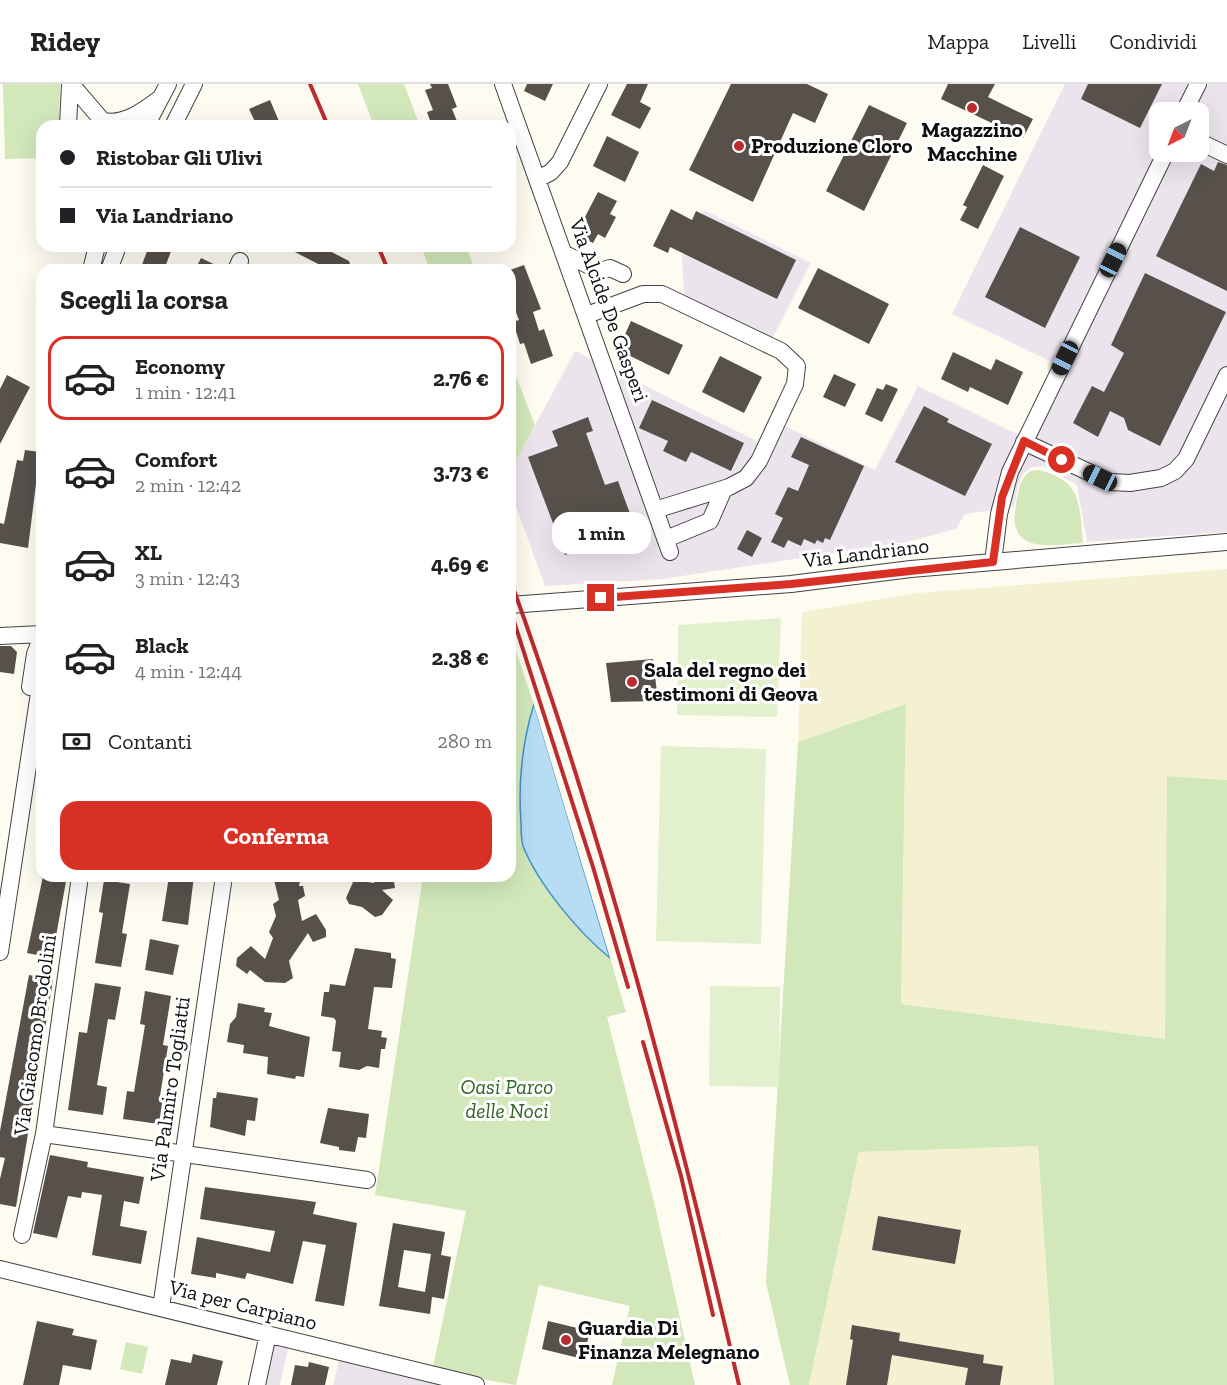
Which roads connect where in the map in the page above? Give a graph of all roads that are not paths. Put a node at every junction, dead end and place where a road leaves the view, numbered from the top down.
1 (70, 84) edge
2 (168, 84) edge
3 (194, 84) edge
4 (517, 84) edge
5 (599, 84) edge
6 (1198, 84) edge
7 (506, 92) edge
8 (159, 99) junction
9 (1190, 102) edge
10 (68, 120) edge
11 (101, 120) edge
12 (121, 120) edge
13 (149, 120) edge
14 (176, 120) edge
15 (1209, 146) edge
16 (1227, 155) edge
17 (1161, 162) edge
18 (538, 179) junction
19 (565, 254) junction
20 (623, 274) dead end
21 (587, 315) junction
22 (1227, 375) edge
23 (1024, 441) junction
24 (724, 489) junction
25 (655, 510) junction
26 (1227, 542) edge
27 (993, 562) junction
28 (516, 605) edge
29 (36, 635) edge
30 (0, 636) edge
31 (36, 651) edge
32 (36, 713) edge
33 (80, 882) edge
34 (223, 882) edge
35 (0, 886) edge
36 (0, 952) edge
37 (44, 1134) junction
38 (183, 1155) junction
39 (367, 1180) dead end
40 (22, 1235) dead end
41 (0, 1269) edge
42 (161, 1308) junction
43 (268, 1334) junction
44 (258, 1385) edge
45 (476, 1385) edge

1 - 10 street
1 - 11 street
2 - 8 street
3 - 14 street
4 - 7 street
5 - 18 street
6 - 9 street
7 - 18 street, Via Alcide De Gasperi
8 - 12 street
8 - 13 street
15 - 16 street
17 - 23 street
18 - 19 street, Via Alcide De Gasperi
19 - 20 street
19 - 21 street, Via Alcide De Gasperi
21 - 24 street
21 - 25 street, Via Alcide De Gasperi
22 - 23 street
23 - 27 street
24 - 25 street
24 - 25 street, Via Alcide De Gasperi
26 - 27 street, Via Landriano
27 - 28 street, Via Landriano
29 - 30 street
31 - 35 street
32 - 36 street
33 - 37 street, Via Giacomo Brodolini
34 - 38 street, Via Palmiro Togliatti
37 - 38 street
37 - 40 street, Via Giacomo Brodolini
38 - 39 street
38 - 42 street, Via Palmiro Togliatti
41 - 42 street, Via per Carpiano
42 - 43 street, Via per Carpiano
43 - 44 street
43 - 45 street, Via per Carpiano

